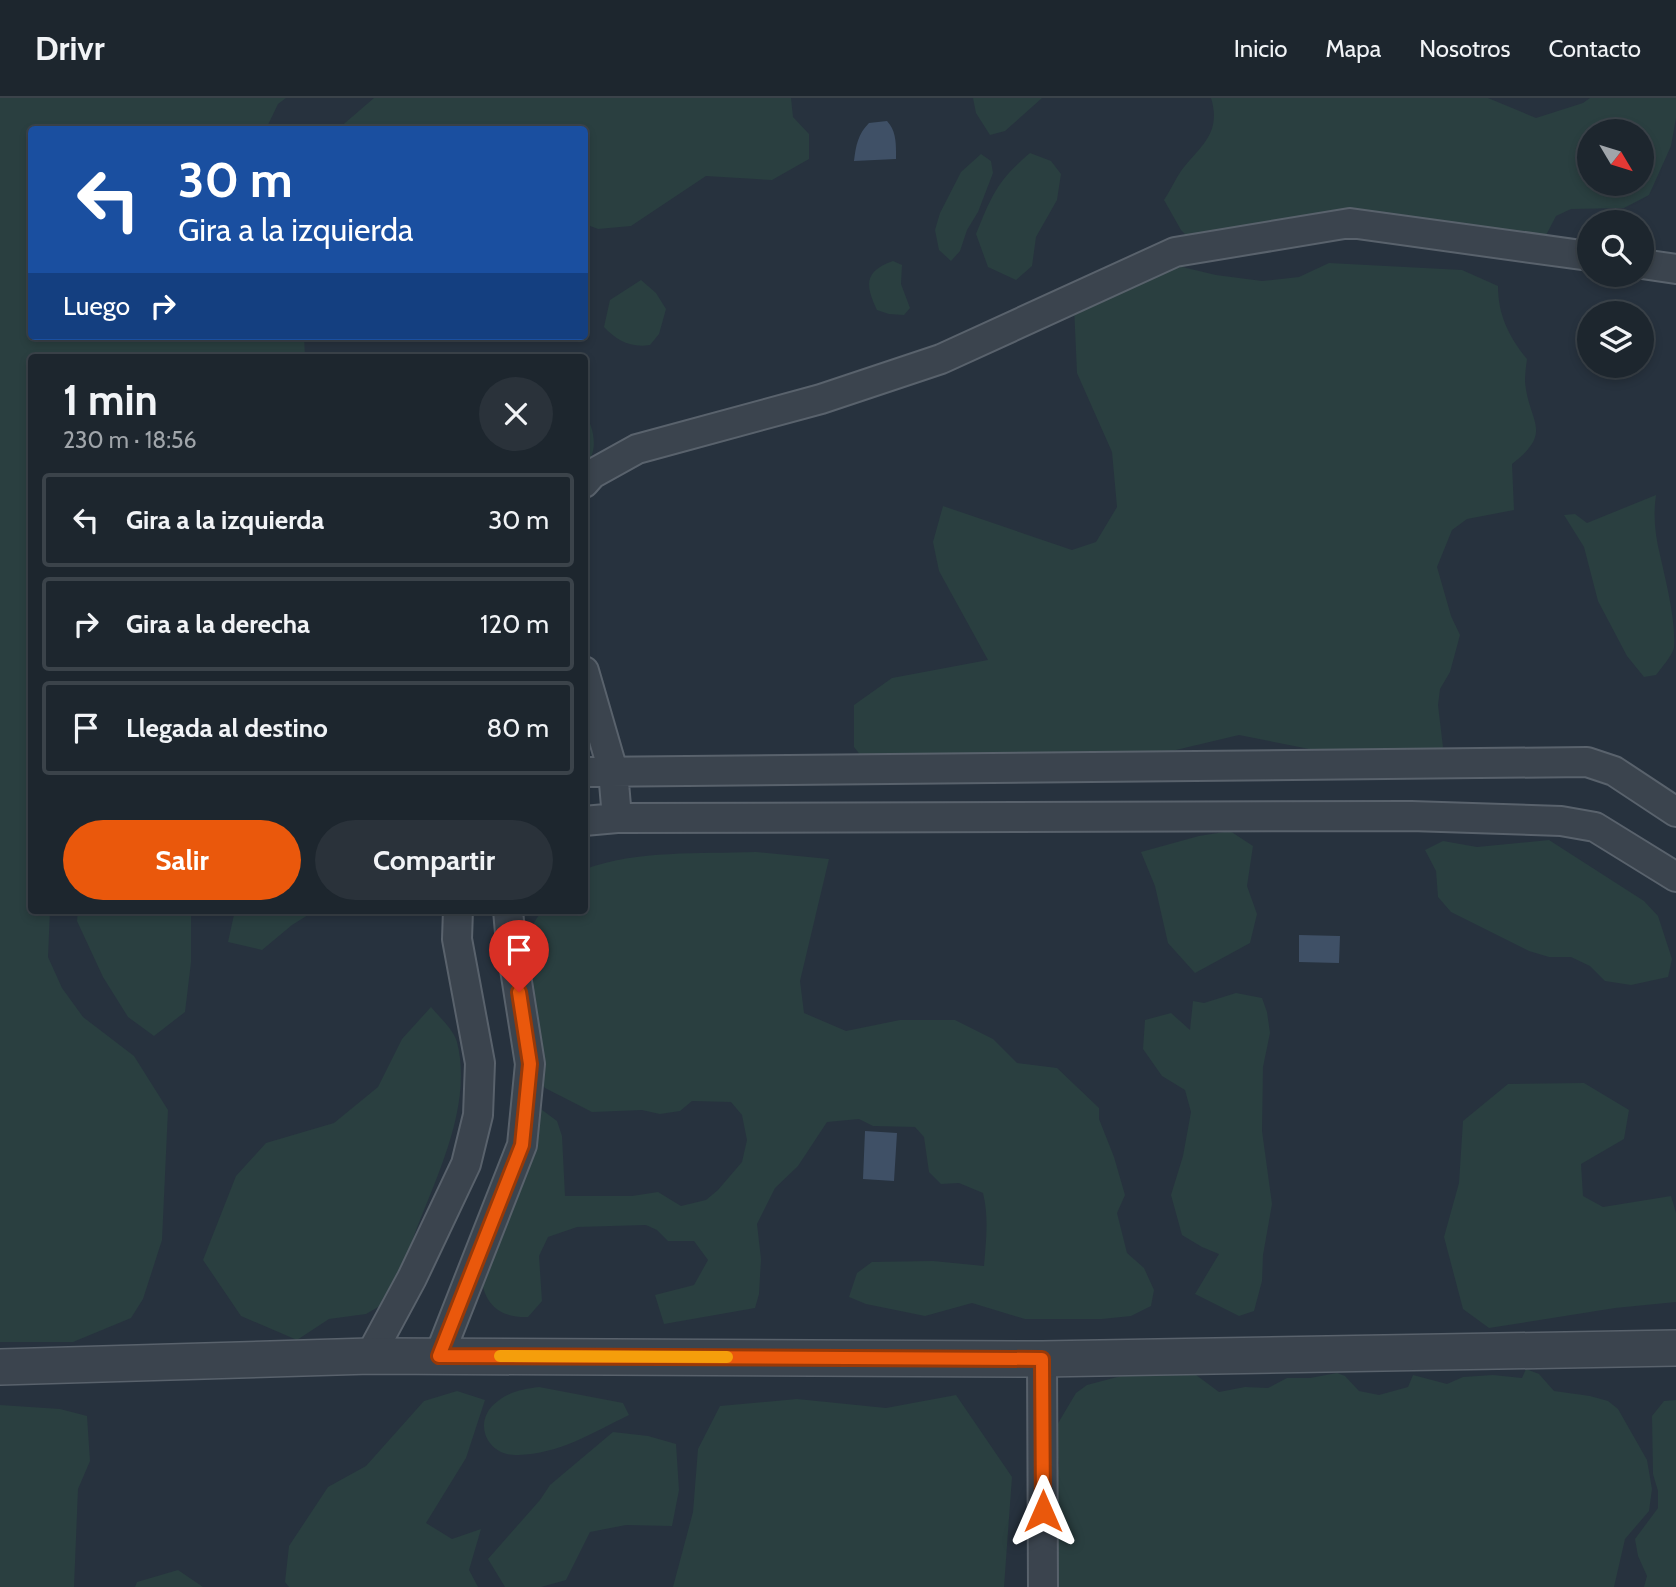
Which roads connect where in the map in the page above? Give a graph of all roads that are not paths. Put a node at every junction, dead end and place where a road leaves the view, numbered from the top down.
1 (1577, 254) edge
2 (1654, 266) edge
3 (1676, 269) edge
4 (588, 478) edge
5 (588, 685) edge
6 (613, 771) junction
7 (588, 772) edge
8 (1676, 812) edge
9 (617, 818) junction
10 (588, 821) edge
11 (1676, 877) edge
12 (458, 914) edge
13 (508, 914) edge
14 (1676, 1348) edge
15 (370, 1356) junction
16 (439, 1356) junction
17 (1042, 1359) junction
18 (0, 1367) edge
19 (1043, 1587) edge

1 - 4 street
2 - 3 street
5 - 6 street
6 - 7 street
6 - 8 street
6 - 9 street
9 - 10 street
9 - 11 street
12 - 15 street
13 - 16 street
14 - 17 street
15 - 16 street
15 - 18 street
16 - 17 street
17 - 19 street

